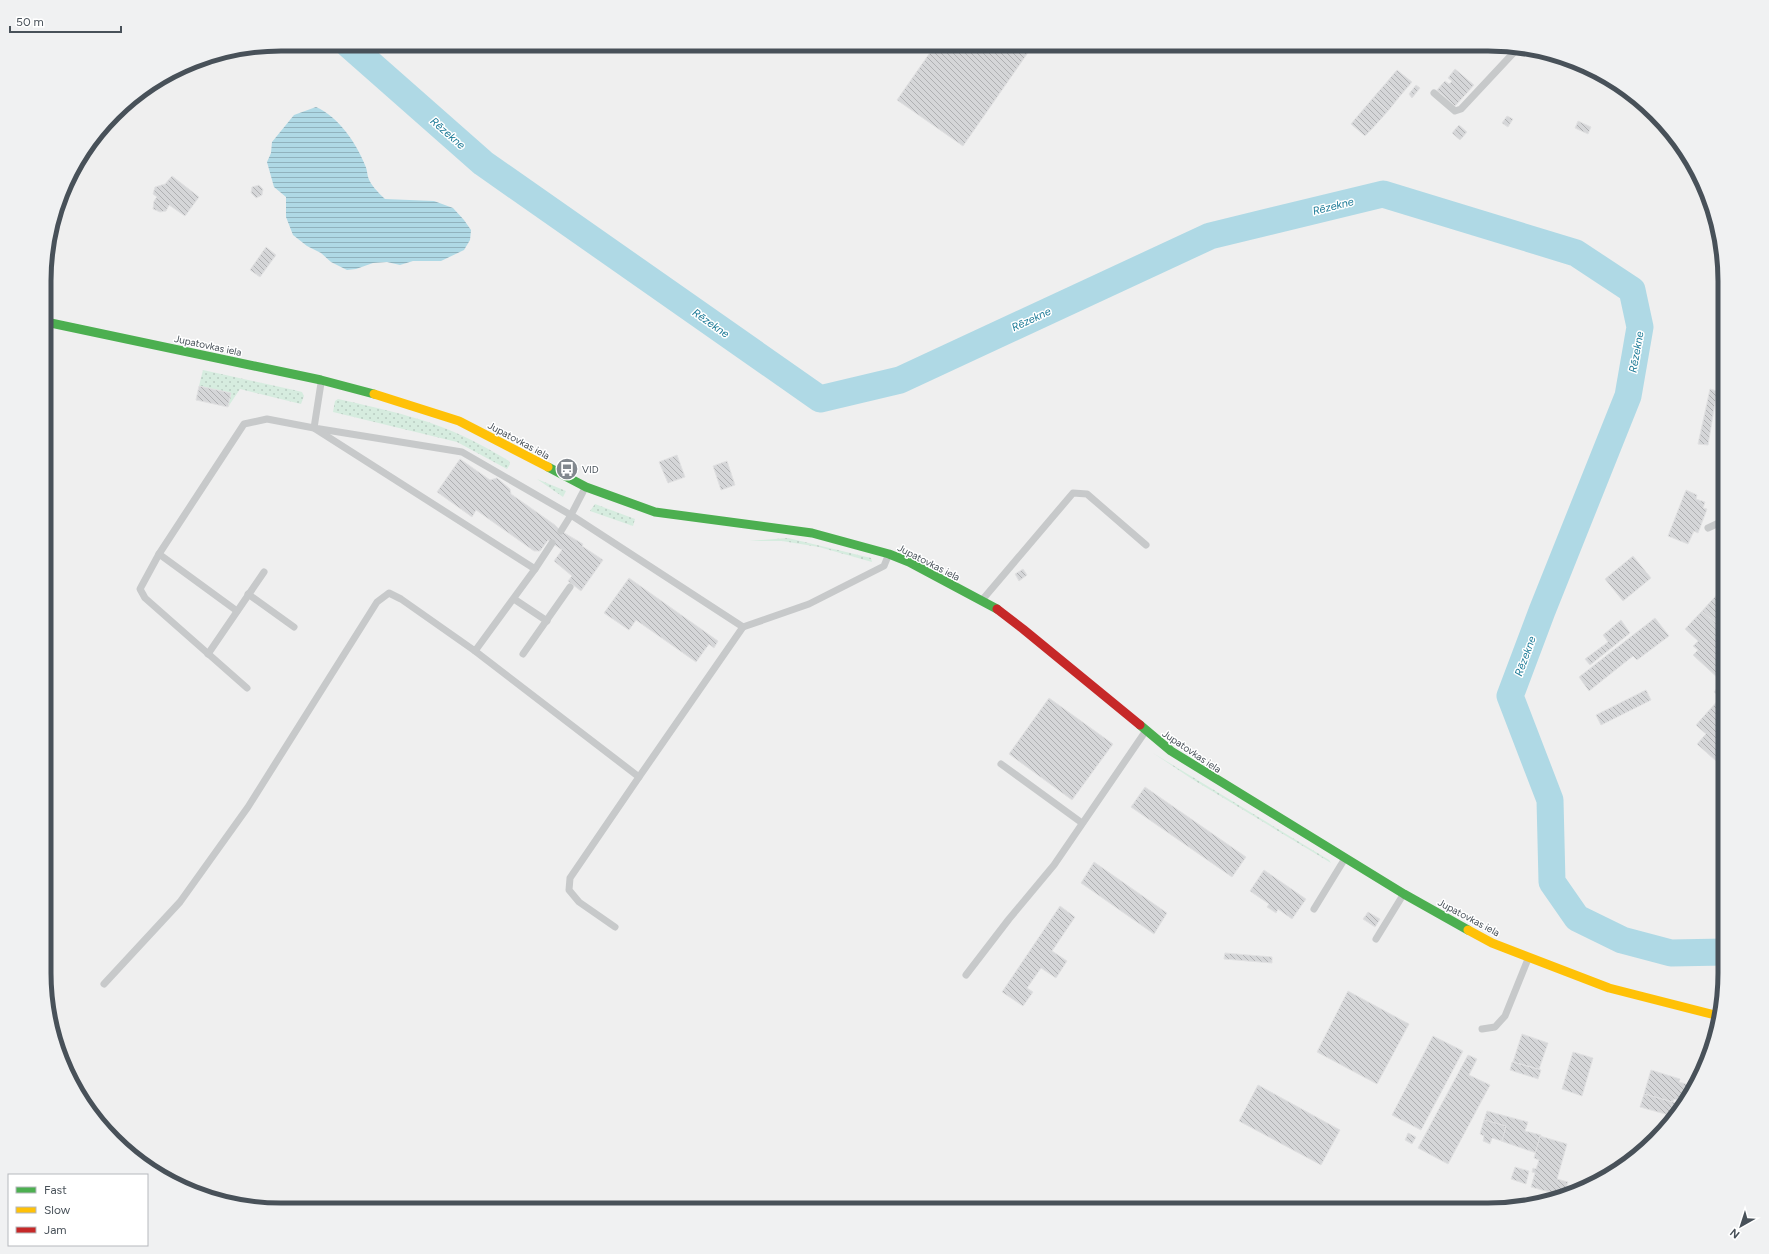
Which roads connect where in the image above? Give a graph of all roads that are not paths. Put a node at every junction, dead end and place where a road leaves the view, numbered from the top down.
1 (1514, 52) edge
2 (1434, 93) dead end
3 (51, 323) edge
4 (322, 380) junction
5 (314, 428) junction
6 (586, 487) junction
7 (571, 515) junction
8 (1718, 523) edge
9 (1708, 528) dead end
10 (561, 531) dead end
11 (552, 543) dead end
12 (1146, 545) dead end
13 (159, 554) junction
14 (889, 554) junction
15 (536, 569) junction
16 (264, 572) dead end
17 (570, 587) dead end
18 (248, 594) junction
19 (514, 599) junction
20 (982, 601) junction
21 (237, 611) junction
22 (547, 621) junction
23 (294, 627) dead end
24 (743, 627) junction
25 (476, 651) junction
26 (208, 654) junction
27 (523, 654) dead end
28 (247, 688) dead end
29 (1145, 732) junction
30 (1001, 764) dead end
31 (639, 777) junction
32 (1082, 823) junction
33 (1346, 858) junction
34 (1404, 894) junction
35 (1314, 909) dead end
36 (615, 928) dead end
37 (1376, 939) dead end
38 (1529, 957) junction
39 (966, 975) dead end
40 (104, 984) dead end
41 (1714, 1015) edge
42 (1482, 1029) dead end

1 - 2 lane
3 - 4 street, Jupatovkas iela
4 - 5 lane
4 - 6 street, Jupatovkas iela
5 - 7 lane
5 - 13 lane
5 - 15 lane
6 - 7 lane
6 - 14 street, Jupatovkas iela
7 - 10 lane
7 - 24 lane
8 - 9 lane
11 - 15 lane
12 - 20 lane
13 - 21 lane
13 - 26 lane
14 - 20 street, Jupatovkas iela
14 - 24 lane
15 - 19 lane
16 - 18 lane
17 - 22 lane
18 - 21 lane
18 - 23 lane
19 - 22 lane
19 - 25 lane
20 - 29 street, Jupatovkas iela
21 - 26 lane
22 - 27 lane
24 - 31 lane
25 - 31 lane
25 - 40 lane
26 - 28 lane
29 - 32 lane
29 - 33 street, Jupatovkas iela
30 - 32 lane
31 - 36 lane
32 - 39 lane
33 - 34 street, Jupatovkas iela
33 - 35 lane
34 - 37 lane
34 - 38 street, Jupatovkas iela
38 - 41 street, Jupatovkas iela
38 - 42 lane

